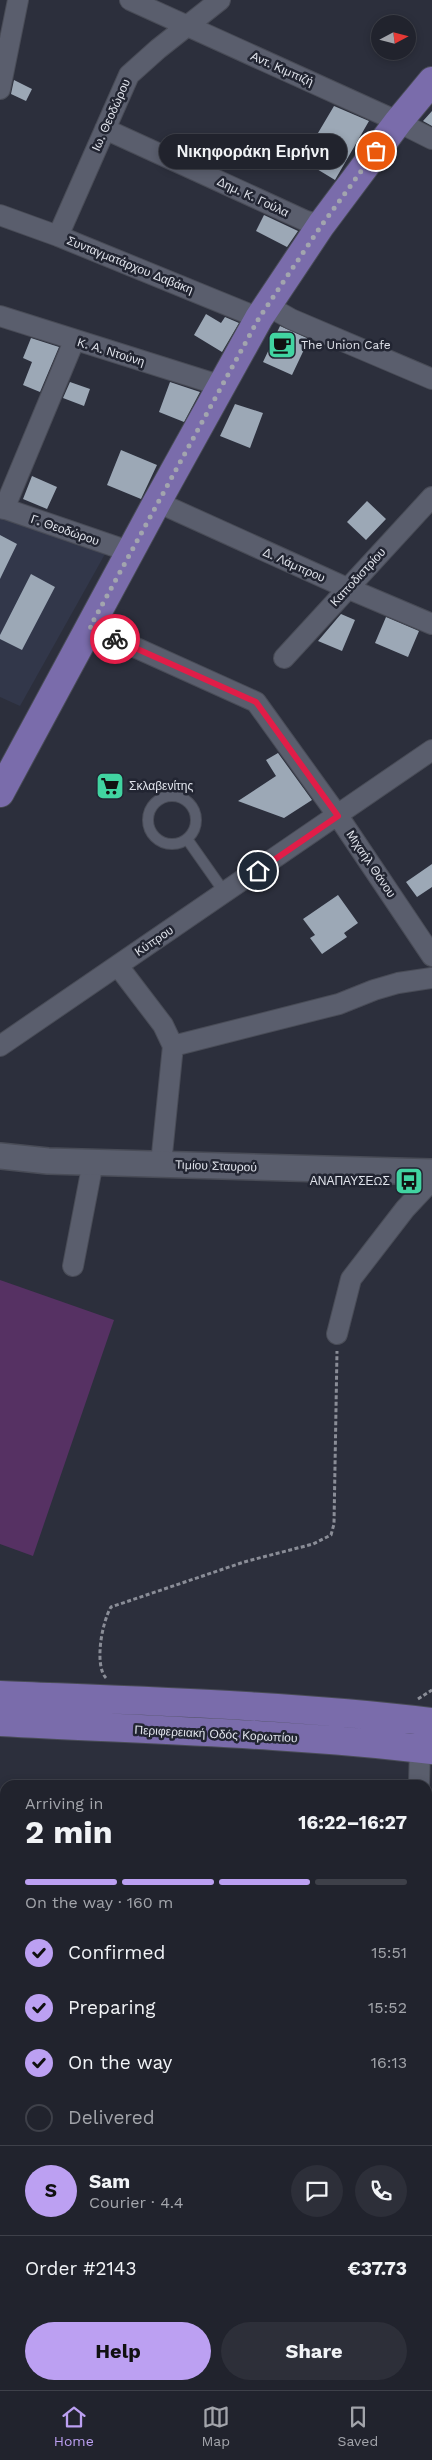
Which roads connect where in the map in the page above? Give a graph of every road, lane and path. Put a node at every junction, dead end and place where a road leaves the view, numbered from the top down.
1 (18, 0) edge
2 (130, 0) edge
3 (220, 0) edge
4 (188, 26) junction
5 (432, 81) edge
6 (0, 88) edge
7 (398, 122) junction
8 (105, 129) junction
9 (432, 139) edge
10 (0, 215) edge
11 (321, 226) junction
12 (58, 236) junction
13 (264, 312) junction
14 (0, 316) edge
15 (74, 340) junction
16 (432, 379) edge
17 (222, 386) junction
18 (432, 497) edge
19 (157, 502) junction
20 (2, 508) edge
21 (131, 552) junction
22 (347, 588) junction
23 (432, 624) edge
24 (90, 627) junction
25 (284, 658) dead end
26 (432, 750) edge
27 (0, 793) edge
28 (338, 816) junction
29 (187, 839) junction
30 (225, 893) junction
31 (432, 956) edge
32 (118, 966) junction
33 (432, 978) edge
34 (0, 1046) edge
35 (173, 1046) junction
36 (0, 1156) edge
37 (93, 1162) junction
38 (161, 1164) junction
39 (432, 1172) edge
40 (432, 1180) edge
41 (73, 1266) dead end
42 (337, 1334) joint
43 (110, 1681) dead end
44 (432, 1690) edge
45 (0, 1695) edge
46 (411, 1701) dead end
47 (0, 1722) edge
48 (432, 1722) edge
49 (426, 1749) edge
50 (420, 1780) edge

1 - 6 street
2 - 4 street, Αντ. Κιμπιζή
3 - 4 street, Ιω. Θεοδώρου
4 - 7 street, Αντ. Κιμπιζή
4 - 8 street, Ιω. Θεοδώρου
5 - 7 main road
7 - 9 street, Αντ. Κιμπιζή
7 - 11 main road
8 - 11 street, Δημ. Κ. Γούλα
8 - 12 street, Ιω. Θεοδώρου
10 - 12 street, Συνταγματάρχου Δαβάκη
11 - 13 main road
12 - 13 street, Συνταγματάρχου Δαβάκη
13 - 16 street, Συνταγματάρχου Δαβάκη
13 - 17 main road
14 - 15 street, Κ. Α. Ντούνη
15 - 17 street, Κ. Α. Ντούνη
15 - 20 street
17 - 19 main road
18 - 22 street, Καποδιστρίου
19 - 21 main road
19 - 22 street, Δ. Λάμπρου
20 - 21 street, Γ. Θεοδώρου
21 - 24 main road
22 - 23 street, Δ. Λάμπρου
22 - 25 street, Καποδιστρίου
24 - 27 main road
24 - 28 street, Μιχαήλ Θάνου
26 - 28 street, Κύπρου
28 - 30 street, Κύπρου
28 - 31 street, Μιχαήλ Θάνου
29 - 29 lane
29 - 30 lane
30 - 32 street, Κύπρου
32 - 34 street, Κύπρου
32 - 35 street
33 - 35 street
35 - 38 street
36 - 37 street, Τιμίου Σταυρού
37 - 38 street, Τιμίου Σταυρού
37 - 41 street
38 - 39 street, Τιμίου Σταυρού
40 - 42 street
42 - 43 path
44 - 46 path
45 - 48 main road
47 - 49 main road, Περιφερειακή Οδός Κορωπίου
49 - 50 street

